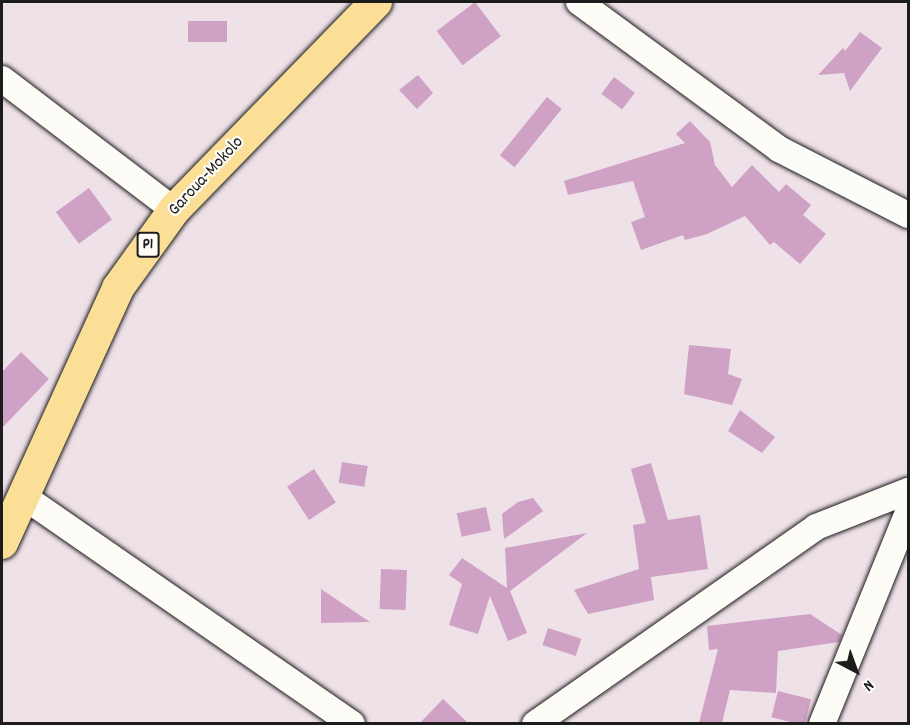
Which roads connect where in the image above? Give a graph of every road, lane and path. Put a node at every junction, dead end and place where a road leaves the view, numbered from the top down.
1 (376, 2) edge
2 (579, 2) edge
3 (2, 79) edge
4 (174, 210) junction
5 (909, 215) edge
6 (909, 491) edge
7 (23, 496) junction
8 (909, 512) edge
9 (2, 543) edge
10 (352, 723) edge
11 (536, 723) edge
12 (822, 723) edge

1 - 4 main road, Garoua-Mokolo / P1
2 - 5 street
3 - 4 street
4 - 7 main road, Garoua-Mokolo / P1
6 - 11 street
7 - 9 main road, Garoua-Mokolo / P1
7 - 10 street
8 - 12 street

